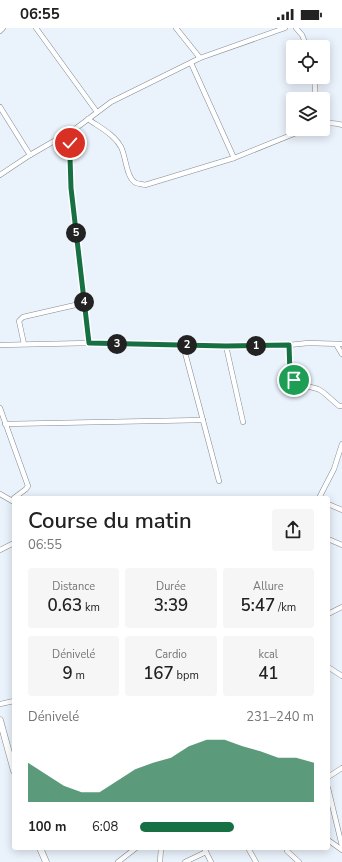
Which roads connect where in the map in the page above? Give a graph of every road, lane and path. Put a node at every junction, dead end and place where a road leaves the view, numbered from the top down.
1 (3, 28) edge
2 (36, 28) edge
3 (176, 28) edge
4 (285, 28) edge
5 (296, 28) edge
6 (0, 30) edge
7 (304, 40) edge
8 (200, 58) junction
9 (191, 63) junction
10 (0, 107) edge
11 (97, 112) junction
12 (88, 119) junction
13 (330, 123) edge
14 (342, 125) edge
15 (75, 129) junction
16 (289, 136) edge
17 (30, 155) junction
18 (234, 158) junction
19 (0, 175) edge
20 (84, 303) junction
21 (89, 343) junction
22 (24, 344) junction
23 (336, 344) junction
24 (342, 344) edge
25 (0, 345) edge
26 (183, 345) junction
27 (289, 345) junction
28 (226, 346) junction
29 (342, 354) edge
30 (342, 406) edge
31 (0, 408) edge
32 (203, 420) junction
33 (243, 422) dead end
34 (5, 424) junction
35 (342, 444) edge
36 (219, 481) dead end
37 (0, 494) edge
38 (18, 496) edge
39 (320, 496) edge
40 (12, 500) edge
41 (330, 505) edge
42 (342, 510) edge
43 (330, 539) edge
44 (12, 544) edge
45 (342, 545) edge
46 (0, 550) edge
47 (342, 607) edge
48 (330, 612) edge
49 (330, 668) edge
50 (342, 676) edge
51 (12, 701) edge
52 (0, 704) edge
53 (0, 720) edge
54 (12, 754) edge
55 (342, 768) edge
56 (330, 777) edge
57 (330, 797) edge
58 (330, 841) edge
59 (341, 847) edge
60 (41, 850) edge
61 (133, 850) edge
62 (161, 850) edge
63 (205, 850) edge
64 (249, 850) edge
65 (287, 850) edge
66 (46, 862) edge
67 (118, 862) edge
68 (160, 862) edge
69 (185, 862) edge
70 (211, 862) edge
71 (256, 862) edge
72 (299, 862) edge

1 - 6 street
2 - 11 street
3 - 8 street
4 - 8 street
5 - 7 street
8 - 9 street
9 - 11 street
9 - 18 street
10 - 17 street
11 - 12 street
12 - 15 street
12 - 18 street
13 - 14 street
15 - 17 street
15 - 20 street
16 - 18 street
17 - 19 street
20 - 21 street
20 - 22 street
21 - 22 street
21 - 26 street
22 - 25 street
23 - 24 street
23 - 27 street
23 - 29 street
26 - 28 street
26 - 32 street
27 - 28 street
27 - 30 street
28 - 33 street
31 - 34 street
32 - 34 street
32 - 36 street
34 - 38 street
35 - 39 street
37 - 40 street
41 - 42 street
43 - 45 street
44 - 46 street
47 - 48 street
49 - 50 street
51 - 52 street
53 - 54 main road
55 - 56 street
57 - 59 street
58 - 59 street
60 - 66 main road
61 - 67 street
62 - 68 street
63 - 69 street
63 - 70 street
64 - 71 street
65 - 72 street

